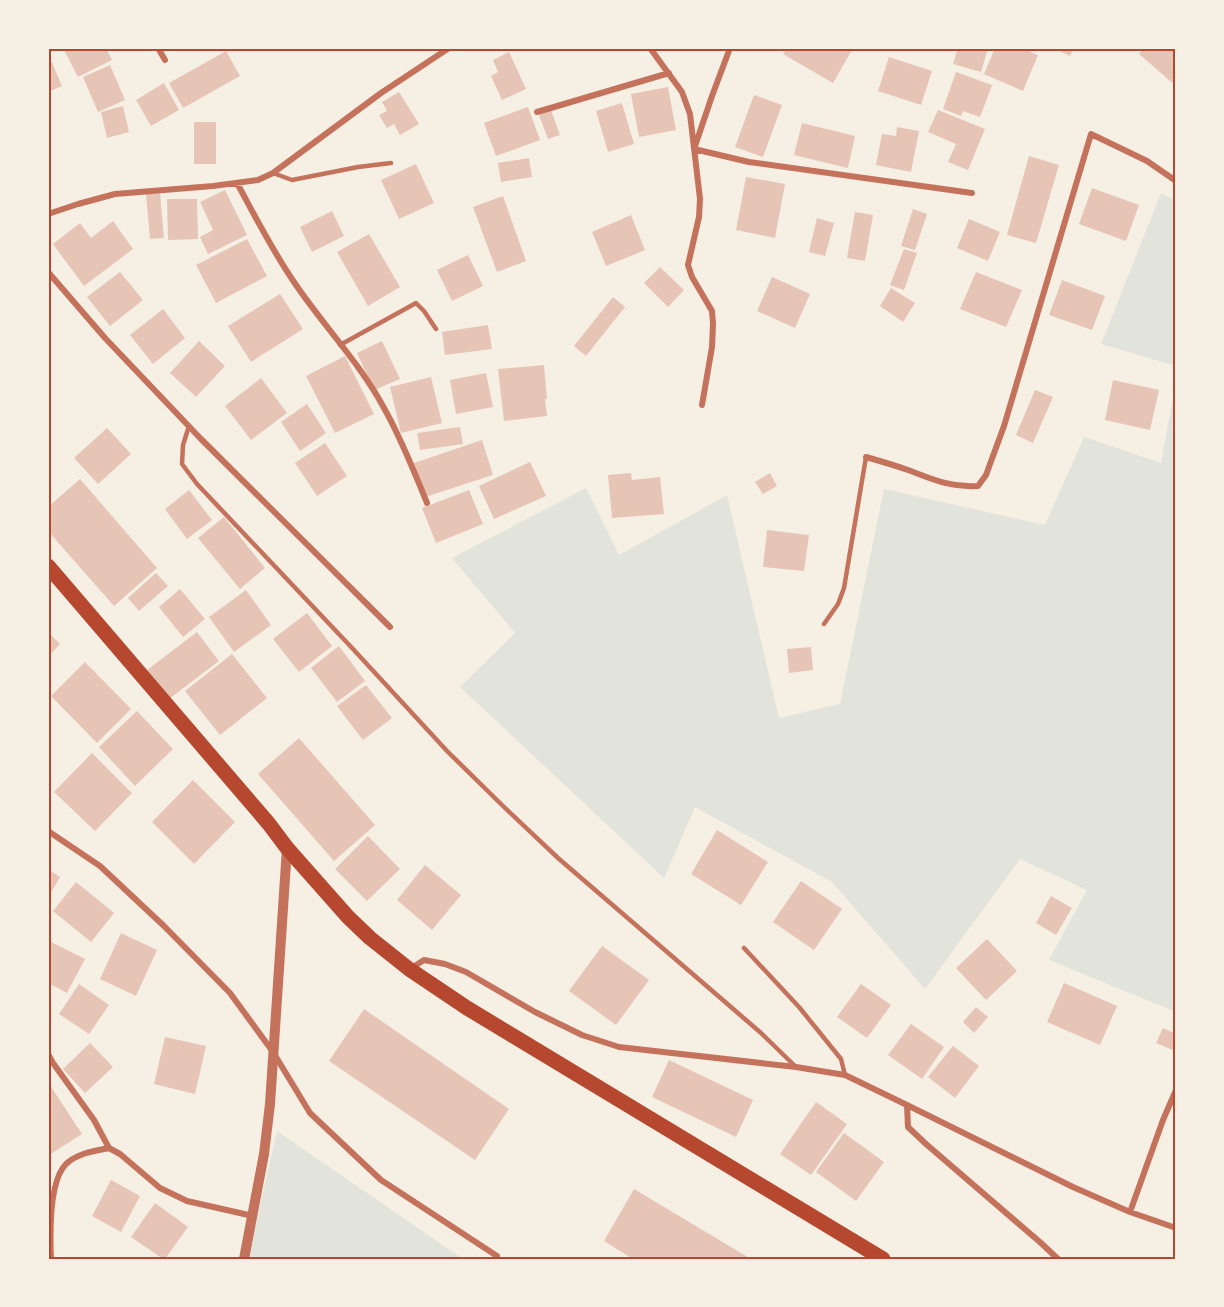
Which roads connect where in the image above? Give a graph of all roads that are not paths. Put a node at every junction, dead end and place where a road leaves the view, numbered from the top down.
1 (158, 48) edge
2 (449, 48) edge
3 (651, 48) edge
4 (730, 48) edge
5 (165, 60) dead end
6 (669, 73) junction
7 (537, 112) dead end
8 (694, 149) junction
9 (391, 163) dead end
10 (273, 174) junction
11 (1176, 181) edge
12 (237, 183) junction
13 (972, 193) dead end
14 (48, 214) edge
15 (48, 272) edge
16 (436, 329) dead end
17 (340, 345) junction
18 (702, 405) dead end
19 (189, 426) junction
20 (866, 457) joint
21 (428, 503) dead end
22 (48, 566) edge
23 (824, 624) dead end
24 (390, 627) dead end
25 (48, 831) edge
26 (287, 848) junction
27 (744, 948) dead end
28 (409, 969) junction
29 (273, 1052) junction
30 (48, 1054) edge
31 (796, 1066) junction
32 (845, 1075) junction
33 (1176, 1090) edge
34 (907, 1105) junction
35 (109, 1148) junction
36 (1130, 1212) junction
37 (253, 1215) junction
38 (1176, 1228) edge
39 (497, 1256) dead end
40 (51, 1259) edge
41 (244, 1259) edge
42 (883, 1259) edge
43 (1058, 1259) edge

1 - 5 street
2 - 10 street
3 - 6 street
4 - 8 street
6 - 7 street
6 - 8 street
8 - 13 street
8 - 18 street
9 - 10 lane
10 - 12 street
11 - 20 street
12 - 14 street
12 - 17 street
15 - 19 street
16 - 17 lane
17 - 21 street
19 - 24 street
19 - 31 lane
20 - 23 lane
22 - 26 main road
25 - 29 street
26 - 28 main road
26 - 29 street
27 - 32 lane
28 - 31 street
28 - 42 main road
29 - 37 street
29 - 39 street
30 - 35 street
31 - 32 street
32 - 34 street
33 - 36 street
34 - 36 street
34 - 43 street
35 - 37 street
35 - 40 street
36 - 38 street
37 - 41 street

